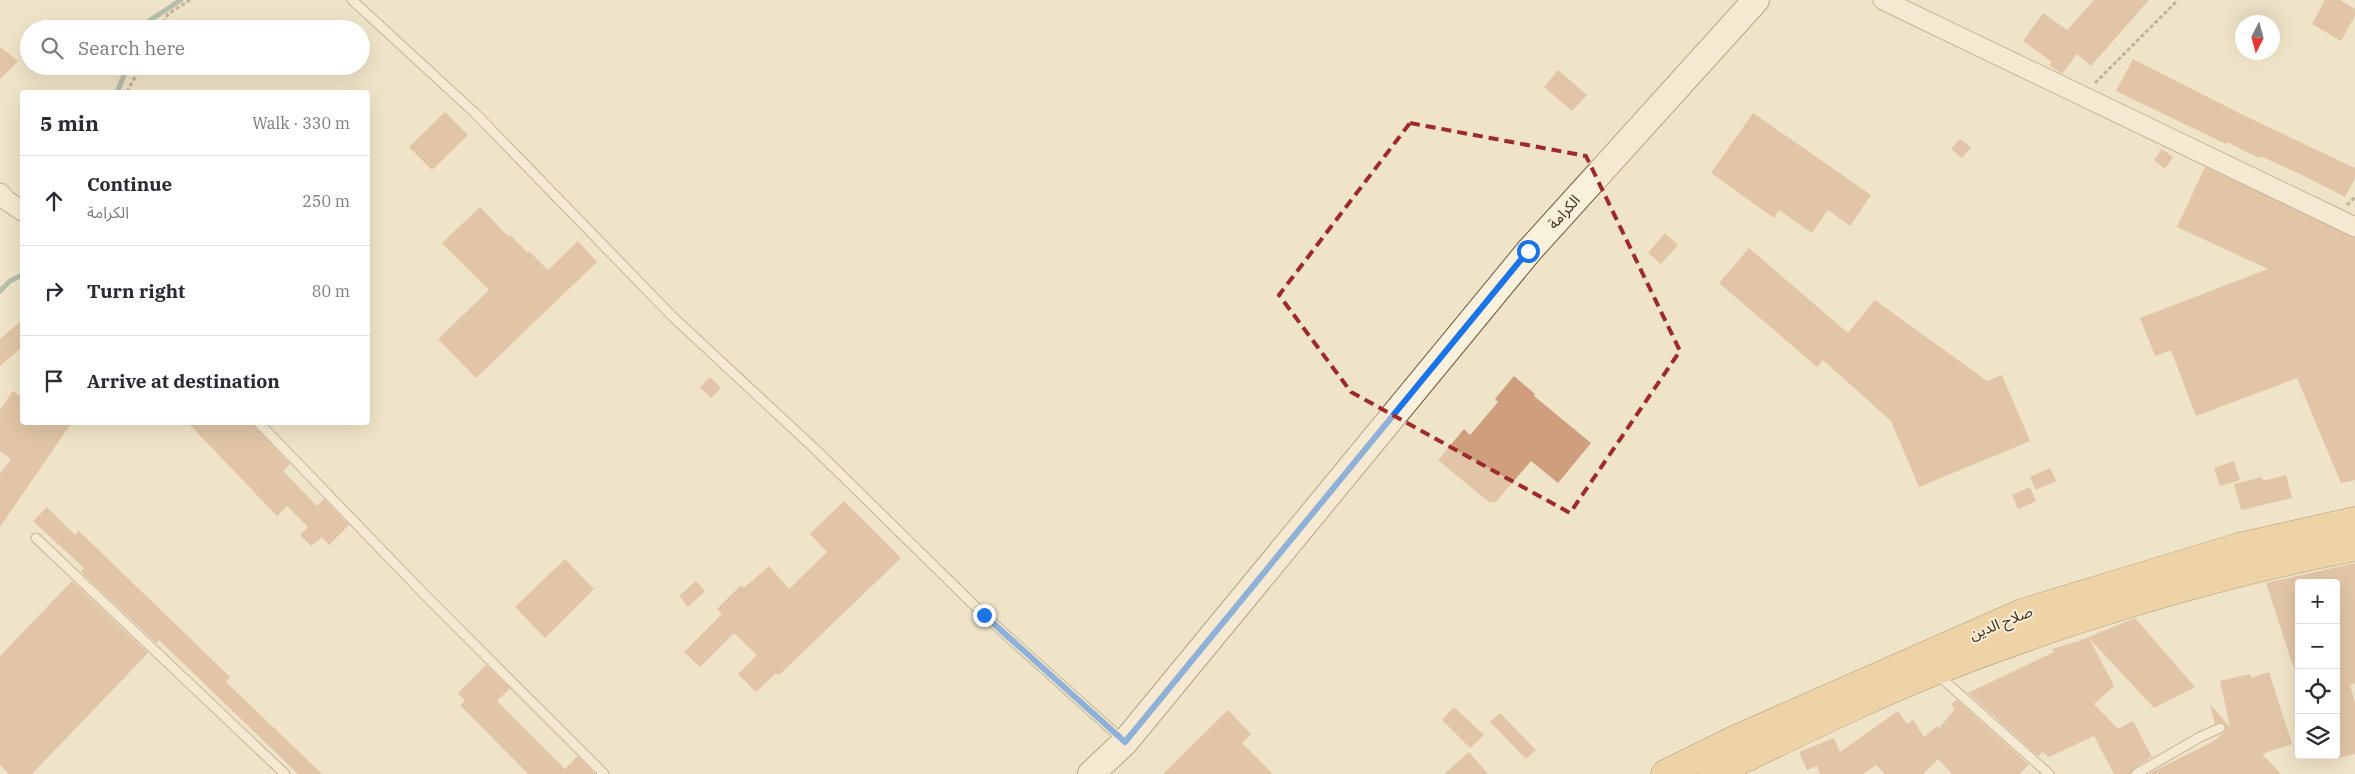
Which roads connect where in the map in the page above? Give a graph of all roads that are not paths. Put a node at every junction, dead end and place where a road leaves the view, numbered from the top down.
1 (352, 0) edge
2 (1756, 0) edge
3 (1883, 0) edge
4 (0, 193) edge
5 (20, 210) edge
6 (2355, 227) edge
7 (261, 425) edge
8 (2355, 521) edge
9 (36, 538) dead end
10 (2355, 548) edge
11 (1934, 672) junction
12 (2220, 728) dead end
13 (1125, 742) junction
14 (286, 774) edge
15 (604, 774) edge
16 (1091, 774) edge
17 (1665, 774) edge
18 (1712, 774) edge
19 (2049, 774) edge
20 (2136, 774) edge

1 - 13 lane
2 - 13 main road, الكرامة
3 - 6 street
4 - 5 street
7 - 15 lane
8 - 17 highway, صلاح الدين
9 - 14 lane
10 - 11 highway, صلاح الدين
11 - 18 highway, صلاح الدين
11 - 19 lane
12 - 20 lane
13 - 16 main road, الكرامة

